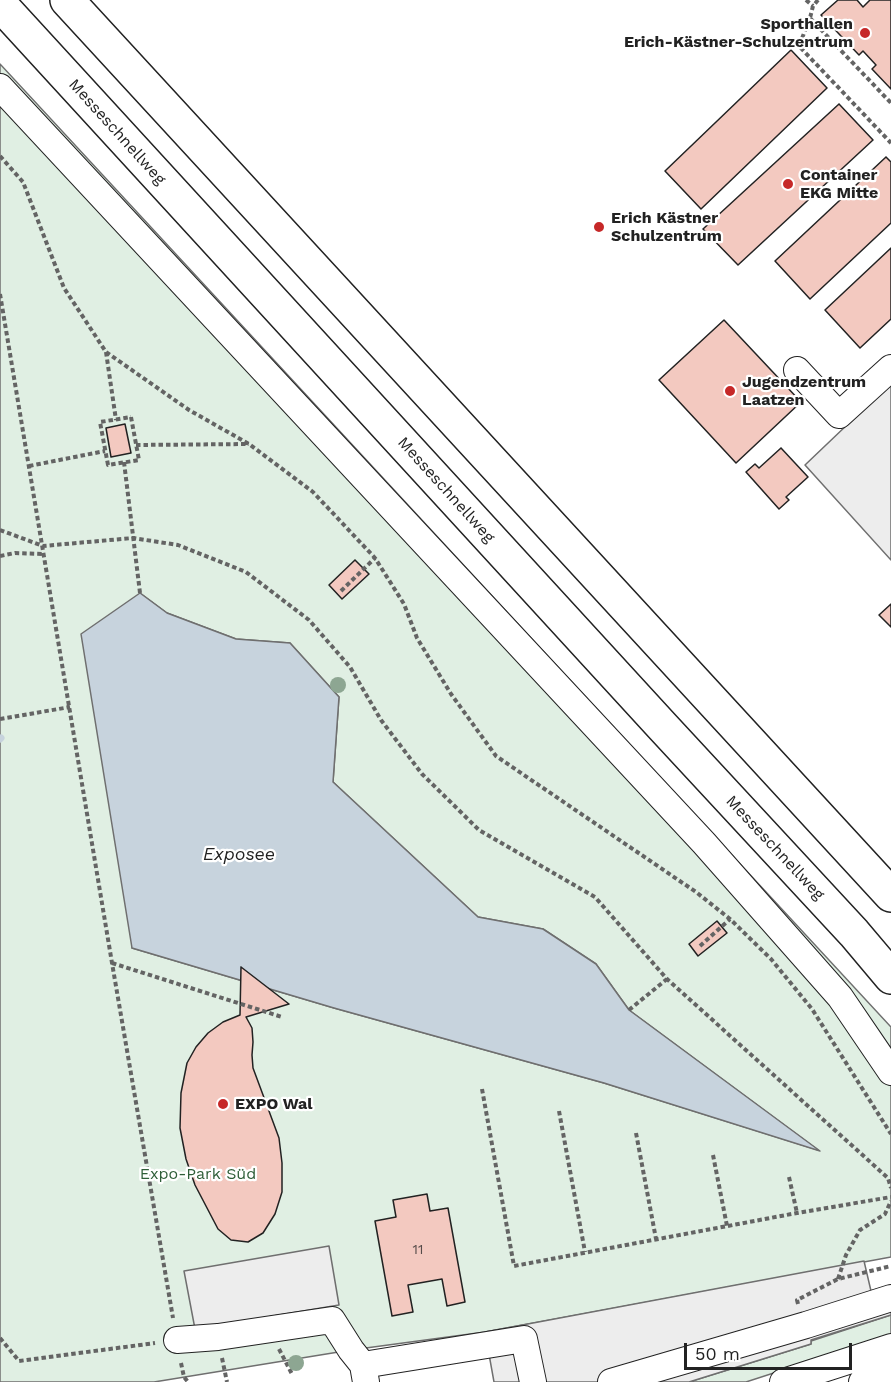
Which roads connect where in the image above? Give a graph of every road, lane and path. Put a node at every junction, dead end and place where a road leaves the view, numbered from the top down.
1 (68, 0) edge
2 (806, 0) edge
3 (818, 0) edge
4 (0, 4) edge
5 (813, 6) junction
6 (810, 18) junction
7 (0, 87) edge
8 (891, 103) edge
9 (891, 143) edge
10 (0, 156) edge
11 (0, 294) edge
12 (106, 352) junction
13 (891, 368) edge
14 (797, 370) dead end
15 (116, 420) junction
16 (249, 444) junction
17 (136, 445) junction
18 (105, 451) junction
19 (124, 462) junction
20 (29, 466) junction
21 (0, 530) edge
22 (133, 538) junction
23 (43, 546) junction
24 (44, 554) junction
25 (0, 556) edge
26 (375, 558) junction
27 (341, 591) dead end
28 (140, 593) dead end
29 (70, 707) junction
30 (0, 719) edge
31 (891, 895) edge
32 (730, 919) junction
33 (854, 933) junction
34 (700, 946) dead end
35 (112, 963) junction
36 (891, 977) edge
37 (667, 980) junction
38 (891, 999) edge
39 (629, 1010) dead end
40 (282, 1017) dead end
41 (891, 1072) edge
42 (482, 1089) dead end
43 (559, 1111) dead end
44 (636, 1133) dead end
45 (891, 1134) edge
46 (713, 1155) dead end
47 (789, 1177) dead end
48 (891, 1188) edge
49 (891, 1199) edge
50 (797, 1213) junction
51 (727, 1226) junction
52 (656, 1239) junction
53 (585, 1252) junction
54 (891, 1266) edge
55 (891, 1298) edge
56 (0, 1338) edge
57 (177, 1340) junction
58 (891, 1347) edge
59 (891, 1372) edge
60 (365, 1373) edge
61 (188, 1382) edge
62 (533, 1382) edge
63 (611, 1382) edge
64 (783, 1382) edge
65 (862, 1382) edge

1 - 31 highway
2 - 5 path
3 - 5 path
4 - 33 highway, Messeschnellweg
5 - 6 path
6 - 8 path
6 - 9 path
7 - 41 street
10 - 12 path
11 - 20 path
12 - 15 path
12 - 16 path
13 - 14 street
15 - 17 path
15 - 18 path
16 - 17 path
16 - 26 path
17 - 19 path
18 - 19 path
18 - 20 path
19 - 22 path
20 - 23 path
21 - 23 path
22 - 23 path
22 - 28 path
22 - 37 path
23 - 24 path
24 - 25 path
24 - 29 path
26 - 27 path
26 - 32 path
29 - 30 path
29 - 35 path
32 - 34 path
32 - 45 path
33 - 36 highway, Messeschnellweg
33 - 38 highway
35 - 40 path
35 - 57 path
37 - 39 path
37 - 48 path
42 - 53 path
43 - 53 path
44 - 52 path
46 - 51 path
47 - 50 path
49 - 50 path
49 - 54 path
50 - 51 path
51 - 52 path
52 - 53 path
55 - 63 street
56 - 57 path
57 - 60 street
57 - 61 path
58 - 64 street
59 - 65 street
60 - 62 street

